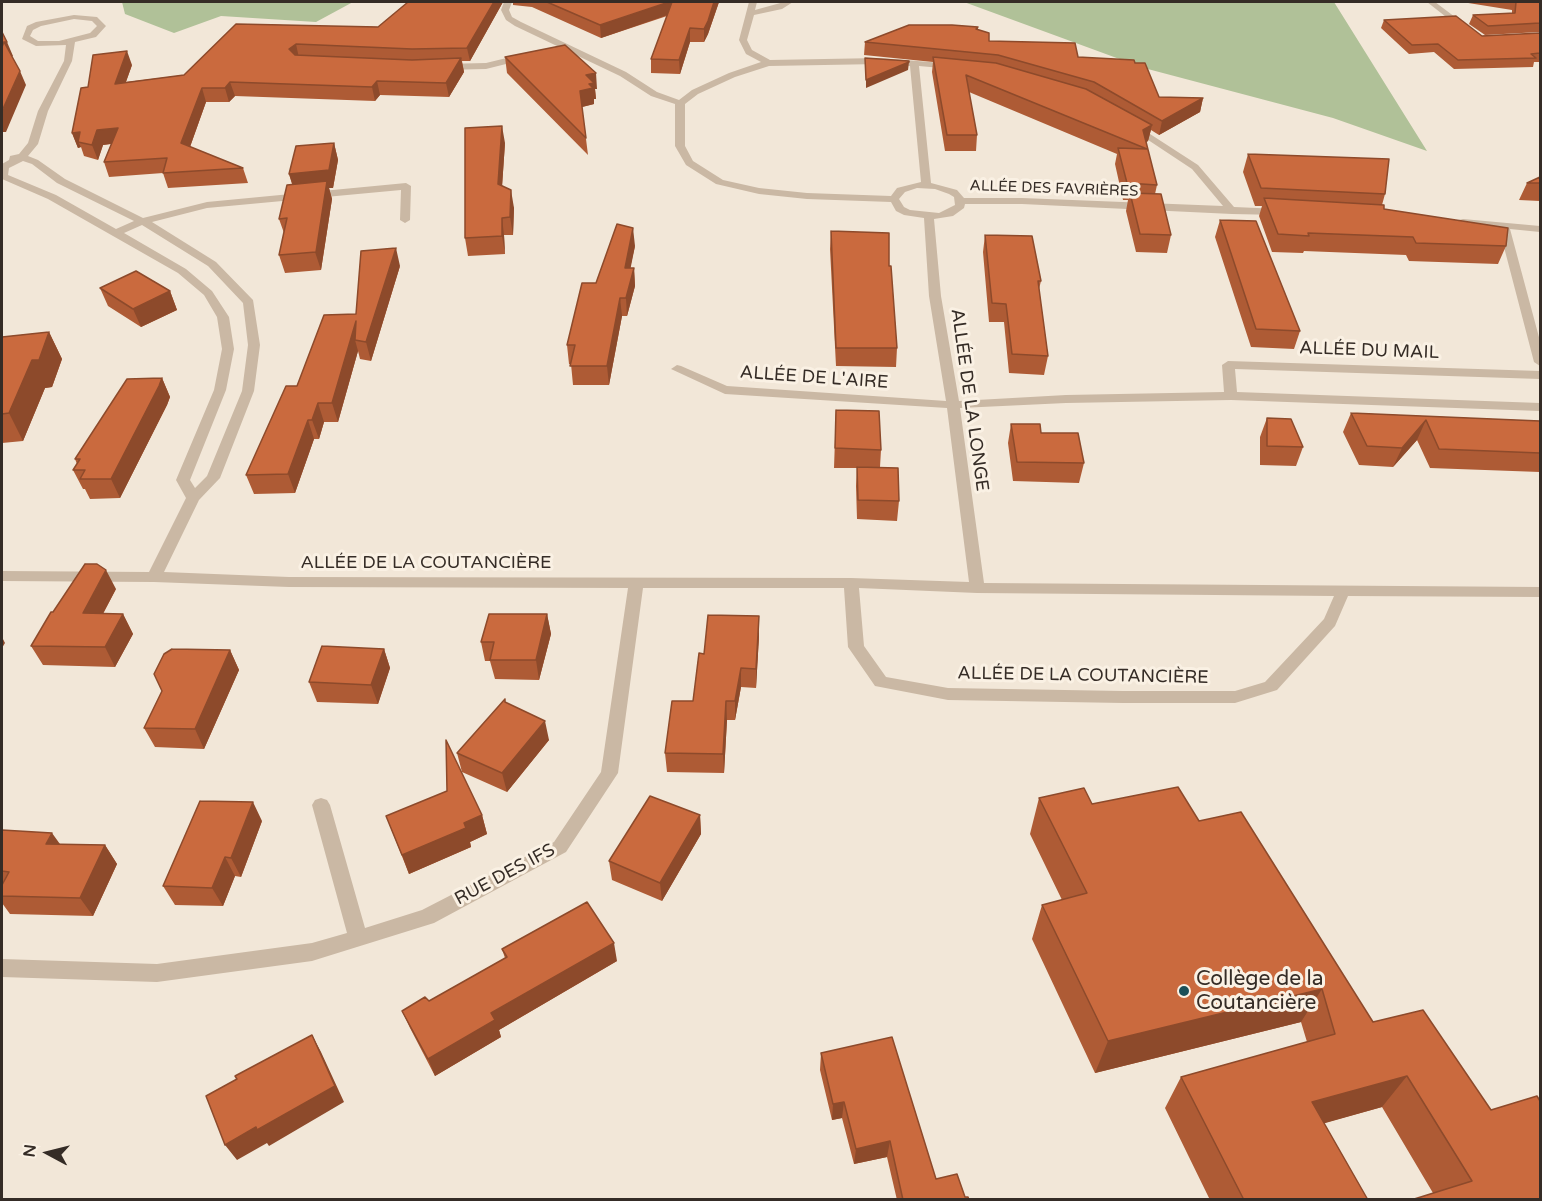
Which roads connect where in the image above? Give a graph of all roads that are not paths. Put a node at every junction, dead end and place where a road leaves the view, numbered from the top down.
1 (508, 2) edge
2 (753, 2) edge
3 (789, 2) edge
4 (1431, 2) edge
5 (749, 14) junction
6 (1474, 34) edge
7 (71, 42) junction
8 (563, 47) junction
9 (552, 50) edge
10 (530, 55) edge
11 (768, 63) junction
12 (914, 63) junction
13 (438, 67) edge
14 (967, 68) edge
15 (680, 103) junction
16 (1124, 120) edge
17 (22, 156) junction
18 (2, 161) edge
19 (926, 185) junction
20 (894, 199) junction
21 (961, 201) junction
22 (1232, 211) junction
23 (1290, 213) edge
24 (929, 217) junction
25 (405, 220) dead end
26 (143, 221) junction
27 (1450, 221) edge
28 (1504, 226) junction
29 (1540, 229) edge
30 (116, 233) junction
31 (1540, 362) edge
32 (677, 369) dead end
33 (1540, 375) edge
34 (1230, 396) junction
35 (953, 405) junction
36 (1540, 407) edge
37 (193, 498) junction
38 (2, 576) edge
39 (154, 577) junction
40 (636, 583) junction
41 (851, 583) junction
42 (977, 588) junction
43 (1343, 591) junction
44 (1540, 592) edge
45 (321, 805) dead end
46 (358, 938) junction
47 (2, 968) edge

1 - 8 street
2 - 5 street
3 - 5 street
4 - 6 street
5 - 11 street
7 - 7 street
7 - 17 street
8 - 9 street
8 - 15 street
10 - 13 street
11 - 12 street
11 - 15 street
12 - 14 street
12 - 19 street
15 - 20 street
16 - 22 street
17 - 18 street
17 - 26 street
17 - 30 street
19 - 20 street
19 - 21 street
20 - 24 street
21 - 22 street, ALLÉE DES FAVRIÈRES
21 - 24 street
22 - 23 street, ALLÉE DES FAVRIÈRES
24 - 35 street, ALLÉE DE LA LONGE
25 - 26 street
26 - 30 street
26 - 37 street
27 - 28 street
28 - 29 street
28 - 31 street
30 - 37 street
32 - 35 street, ALLÉE DE L'AIRE
33 - 34 street, ALLÉE DU MAIL
34 - 35 street
34 - 36 street
35 - 42 street, ALLÉE DE LA LONGE
37 - 39 street
38 - 39 street, ALLÉE DE LA COUTANCIÈRE
39 - 40 street, ALLÉE DE LA COUTANCIÈRE
40 - 41 street, ALLÉE DE LA COUTANCIÈRE
40 - 46 street, RUE DES IFS
41 - 42 street, ALLÉE DE LA COUTANCIÈRE
41 - 43 street, ALLÉE DE LA COUTANCIÈRE
42 - 43 street, ALLÉE DE LA COUTANCIÈRE
43 - 44 street, ALLÉE DE LA COUTANCIÈRE
45 - 46 street
46 - 47 street, RUE DES IFS

